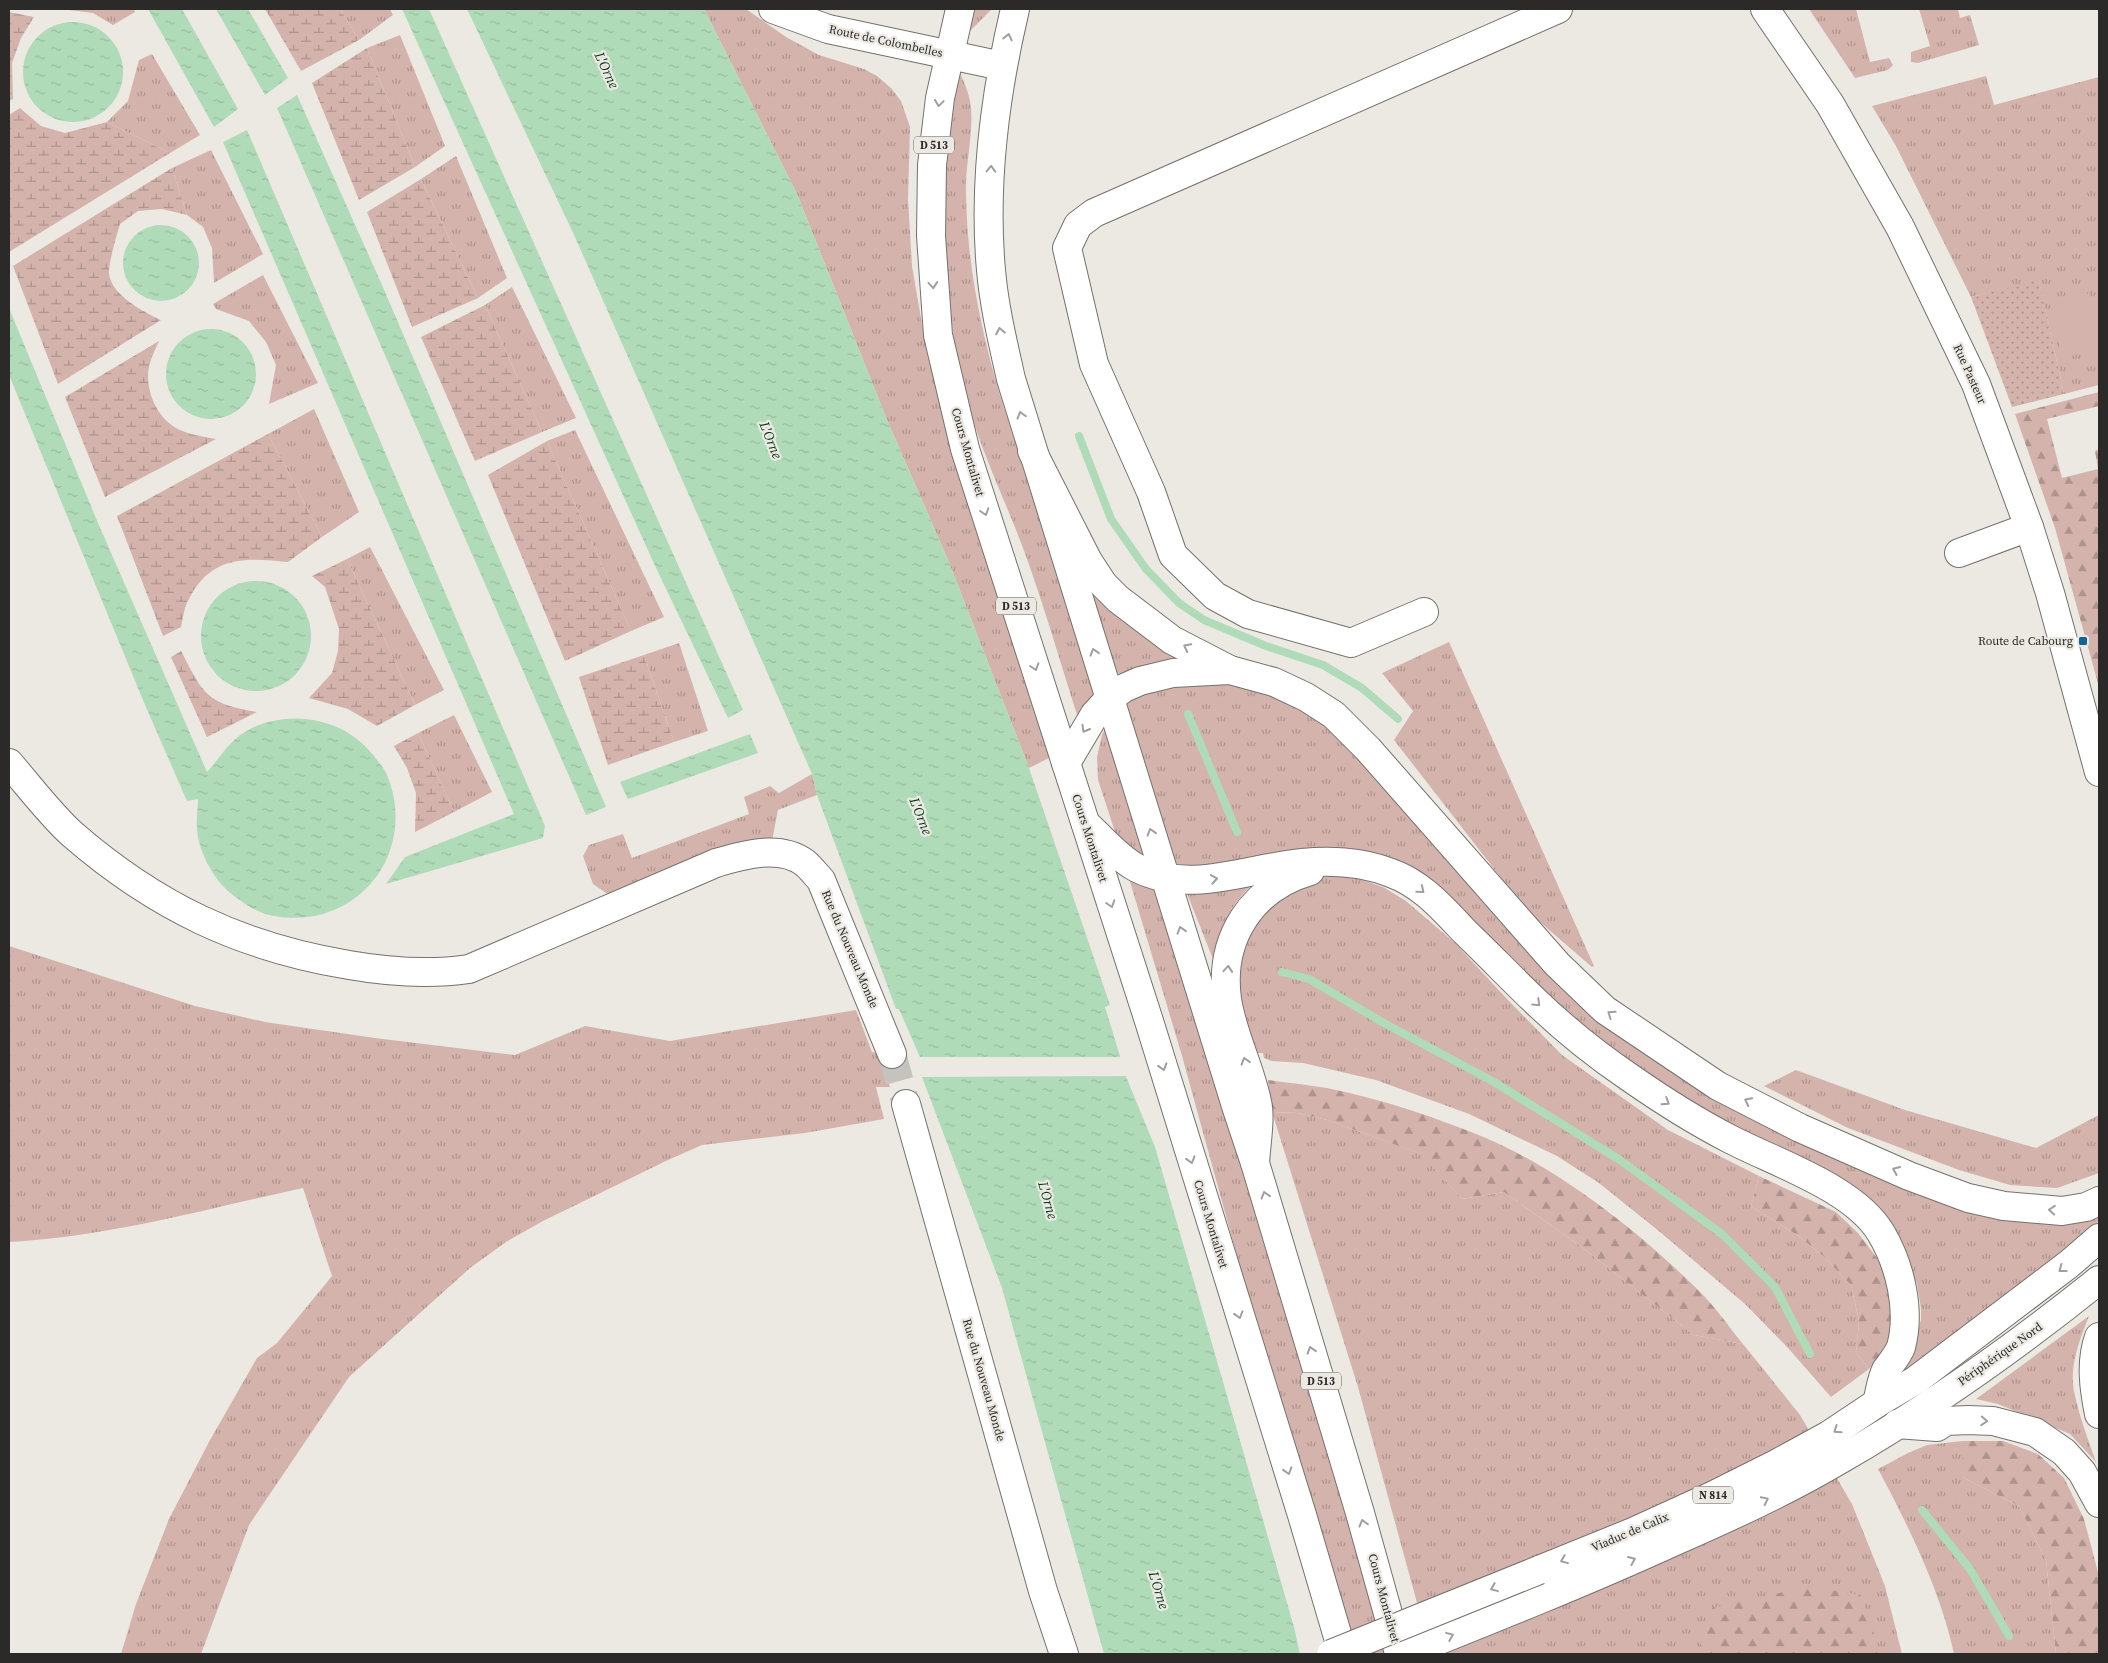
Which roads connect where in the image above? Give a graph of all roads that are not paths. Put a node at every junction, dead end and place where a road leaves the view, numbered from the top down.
1 (772, 9) edge
2 (960, 9) edge
3 (1015, 9) edge
4 (1558, 9) edge
5 (1765, 9) edge
6 (948, 55) junction
7 (1002, 66) junction
8 (1032, 451) junction
9 (2029, 526) junction
10 (1959, 553) dead end
11 (1424, 612) dead end
12 (1230, 670) junction
13 (1109, 698) junction
14 (2096, 742) edge
15 (9, 763) edge
16 (1066, 764) junction
17 (2099, 772) edge
18 (1086, 824) junction
19 (1385, 871) junction
20 (1166, 879) junction
21 (892, 1054) tunnel mouth
22 (906, 1104) tunnel mouth
23 (1255, 1163) junction
24 (2099, 1201) edge
25 (2099, 1238) edge
26 (2099, 1280) edge
27 (2099, 1337) edge
28 (1877, 1403) junction
29 (2099, 1414) edge
30 (1897, 1424) junction
31 (2099, 1503) edge
32 (1064, 1654) edge
33 (1331, 1654) edge
34 (1342, 1654) edge
35 (1399, 1654) edge
36 (1405, 1654) edge

1 - 6 main road, Route de Colombelles
2 - 6 main road, Cours Montalivet / D 513
7 -> 3 main road, Cours Montalivet / D 513
4 - 11 main road
5 - 9 main road, Rue Pasteur
6 - 7 main road, Route de Colombelles
6 -> 16 main road, Cours Montalivet / D 513
8 -> 7 main road, Cours Montalivet / D 513
12 -> 8 main road
13 -> 8 main road, Cours Montalivet / D 513
9 - 10 main road
9 - 14 main road, Rue Pasteur
12 - 13 main road
24 -> 12 main road
13 -> 16 main road
20 -> 13 main road, Cours Montalivet / D 513
14 - 17 main road, Rue Pasteur
15 - 21 main road, Rue du Nouveau Monde
16 - 18 main road, Cours Montalivet / D 513
18 - 20 main road
18 -> 34 main road, Cours Montalivet / D 513
20 -> 19 main road
23 -> 19 main road
19 -> 28 main road
23 -> 20 main road, Cours Montalivet / D 513
22 - 32 main road, Rue du Nouveau Monde
35 -> 23 main road, Cours Montalivet / D 513
25 -> 28 main road, Viaduc de Calix / N 814
26 - 30 main road, Périphérique Nord / N 814
27 - 29 main road
28 -> 33 main road, Viaduc de Calix / N 814, bridge
30 -> 31 main road
36 -> 30 main road, N 814

